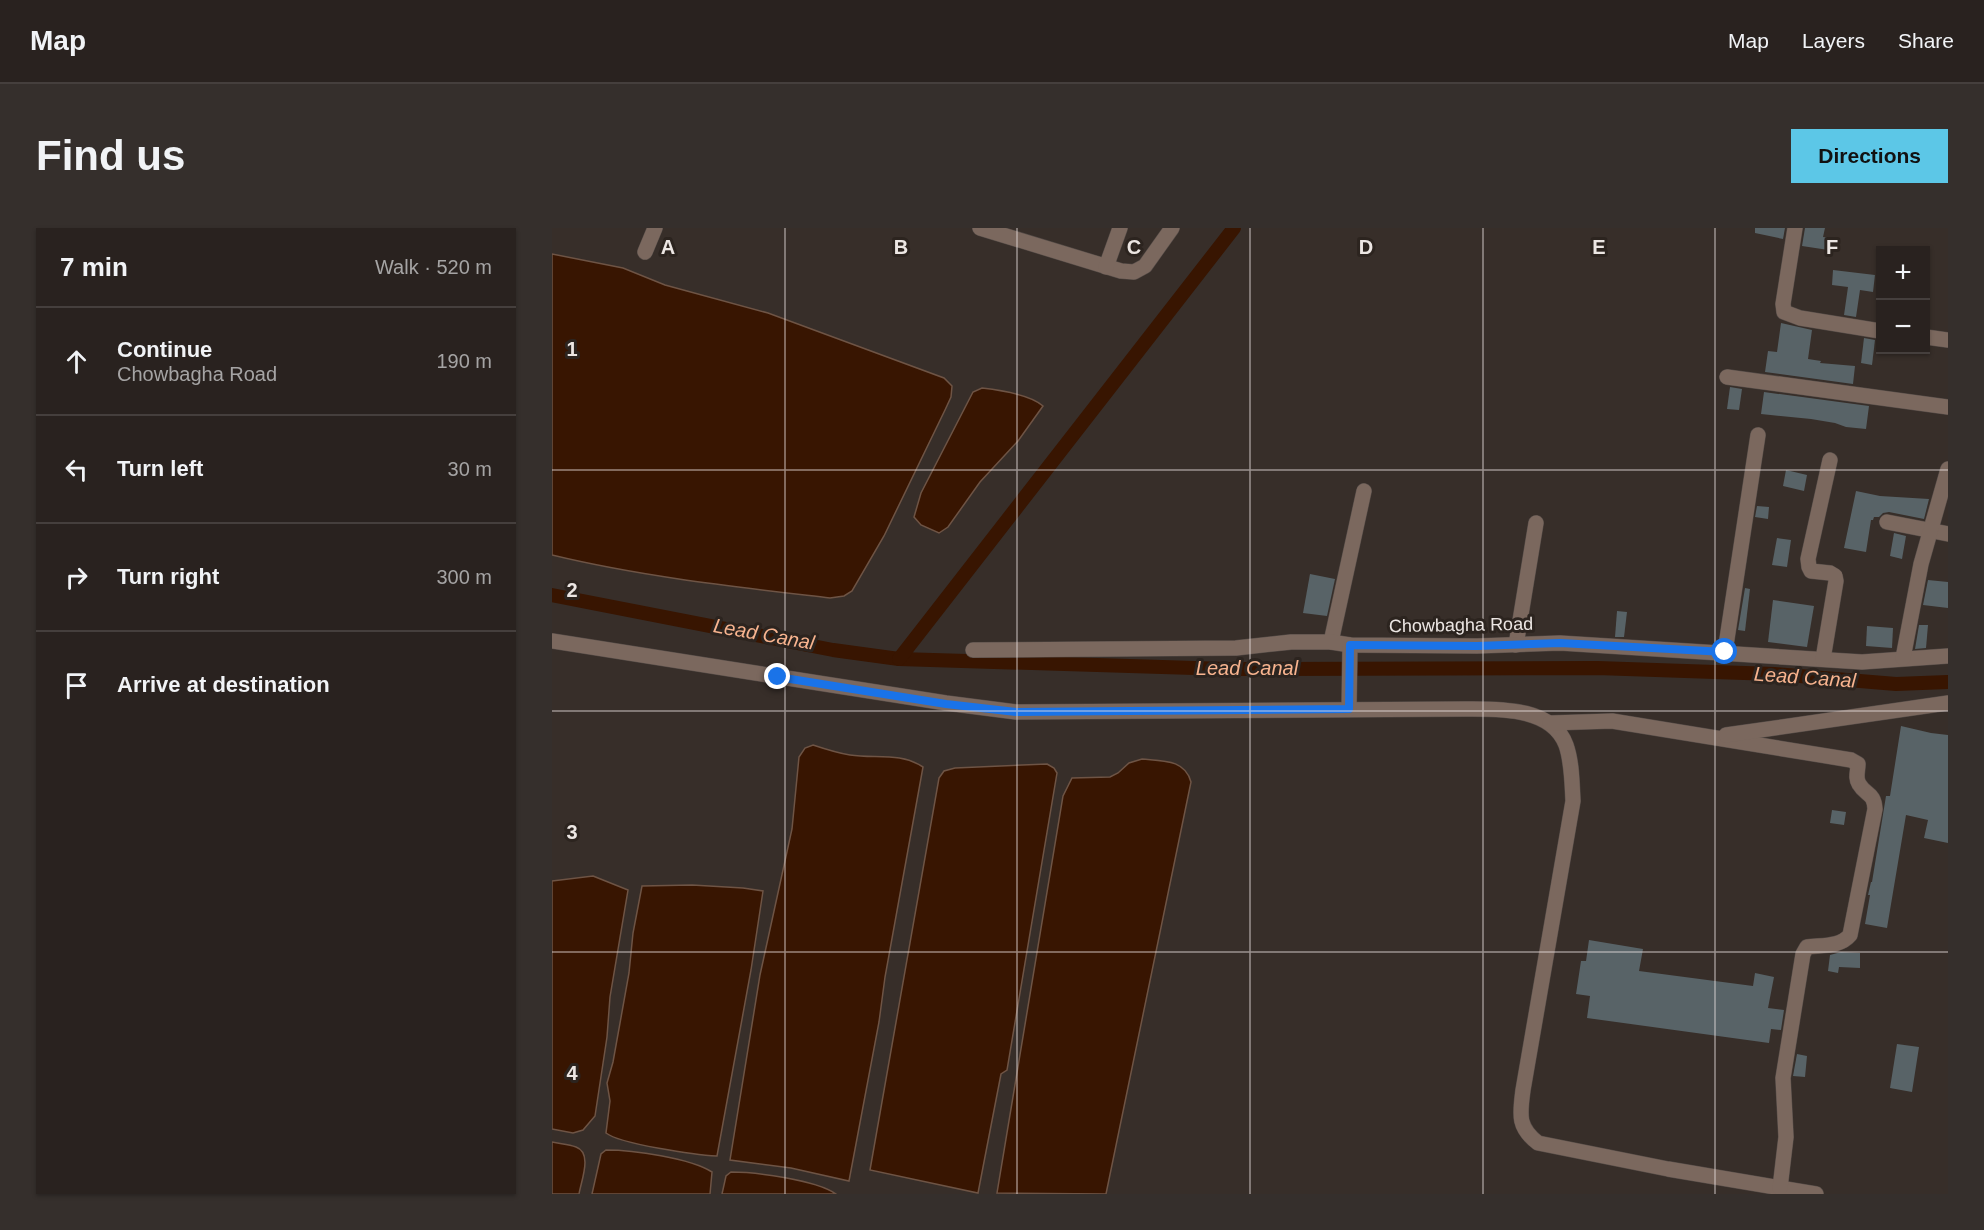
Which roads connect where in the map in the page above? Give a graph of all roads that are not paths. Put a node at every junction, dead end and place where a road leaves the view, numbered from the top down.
1 (655, 228) edge
2 (980, 228) edge
3 (1120, 228) edge
4 (1172, 228) edge
5 (1795, 228) edge
6 (645, 252) dead end
7 (1106, 267) junction
8 (1876, 330) edge
9 (1930, 338) edge
10 (1948, 340) edge
11 (1727, 377) dead end
12 (1948, 407) edge
13 (1758, 435) dead end
14 (1830, 460) dead end
15 (1948, 469) edge
16 (1364, 491) dead end
17 (1887, 522) dead end
18 (1536, 523) dead end
19 (1930, 530) junction
20 (1948, 534) edge
21 (552, 641) edge
22 (1331, 642) junction
23 (1350, 645) junction
24 (1516, 645) junction
25 (973, 650) dead end
26 (1725, 652) junction
27 (1948, 656) edge
28 (1903, 658) junction
29 (1823, 659) junction
30 (1948, 703) edge
31 (1349, 709) junction
32 (1550, 723) junction
33 (1711, 737) junction
34 (1780, 1188) junction
35 (1816, 1194) edge

1 - 6 street
2 - 7 street
3 - 7 street
4 - 7 street
5 - 8 street
9 - 10 street
11 - 12 street
13 - 26 street
14 - 29 street
15 - 19 street
16 - 22 street
17 - 19 street
18 - 24 street
19 - 20 street
19 - 28 street
21 - 31 street
22 - 23 street, Chowbagha Road
22 - 25 street, Chowbagha Road
23 - 24 street, Chowbagha Road
23 - 31 street
24 - 26 street, Chowbagha Road
26 - 29 street, Chowbagha Road
27 - 28 street, Chowbagha Road
28 - 29 street, Chowbagha Road
30 - 33 street
31 - 32 street
32 - 33 street
32 - 34 street
33 - 34 street
34 - 35 street

